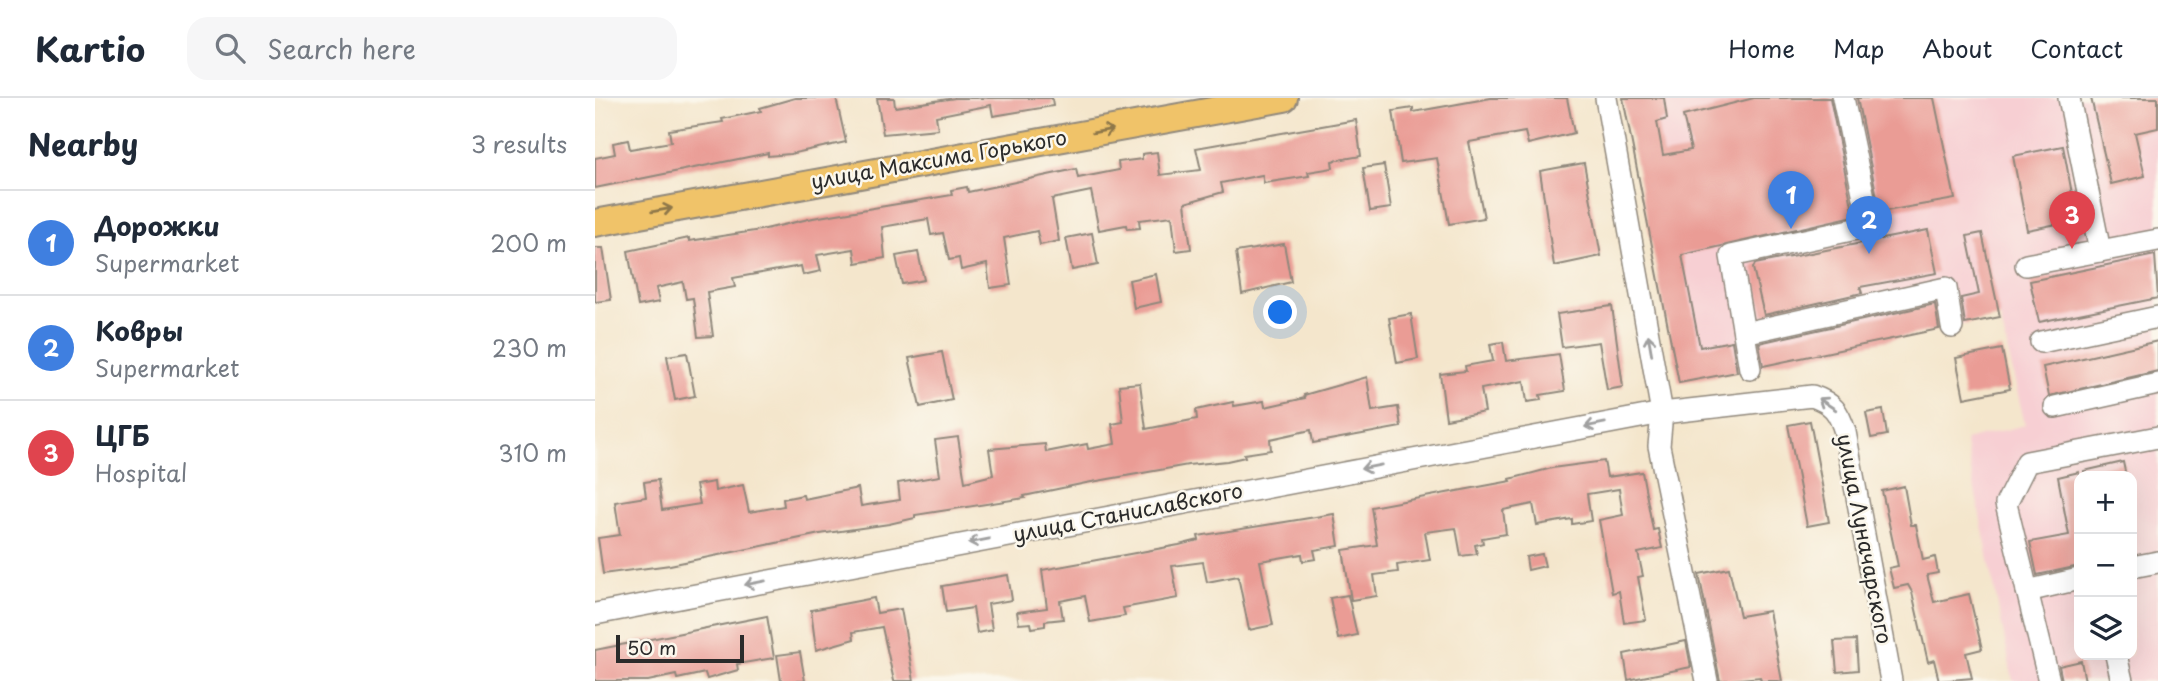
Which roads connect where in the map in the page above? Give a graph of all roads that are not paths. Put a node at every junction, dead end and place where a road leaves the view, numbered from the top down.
1 (1284, 98) edge
2 (1607, 98) edge
3 (1843, 98) edge
4 (2069, 98) edge
5 (595, 223) edge
6 (2158, 240) edge
7 (2100, 251) junction
8 (2026, 265) dead end
9 (2158, 317) edge
10 (1952, 327) dead end
11 (1744, 333) junction
12 (2041, 342) dead end
13 (1750, 369) dead end
14 (2158, 383) edge
15 (2055, 407) dead end
16 (1662, 413) junction
17 (2158, 437) edge
18 (2158, 562) edge
19 (2137, 566) edge
20 (2074, 580) edge
21 (2027, 591) junction
22 (595, 614) edge
23 (2117, 660) edge
24 (1707, 681) edge
25 (1891, 681) edge
26 (2049, 681) edge
27 (2122, 681) edge

5 -> 1 main road, улица Максима Горького
16 -> 2 street
3 - 11 street
4 - 7 street
6 - 7 street
7 - 8 street
9 - 12 street
10 - 11 street
11 - 13 street
14 - 15 street
16 -> 22 street, улица Станиславского
16 - 24 street
25 -> 16 street, улица Луначарского
17 - 21 street
18 - 19 street
20 - 21 street
21 - 26 street
23 - 27 street

